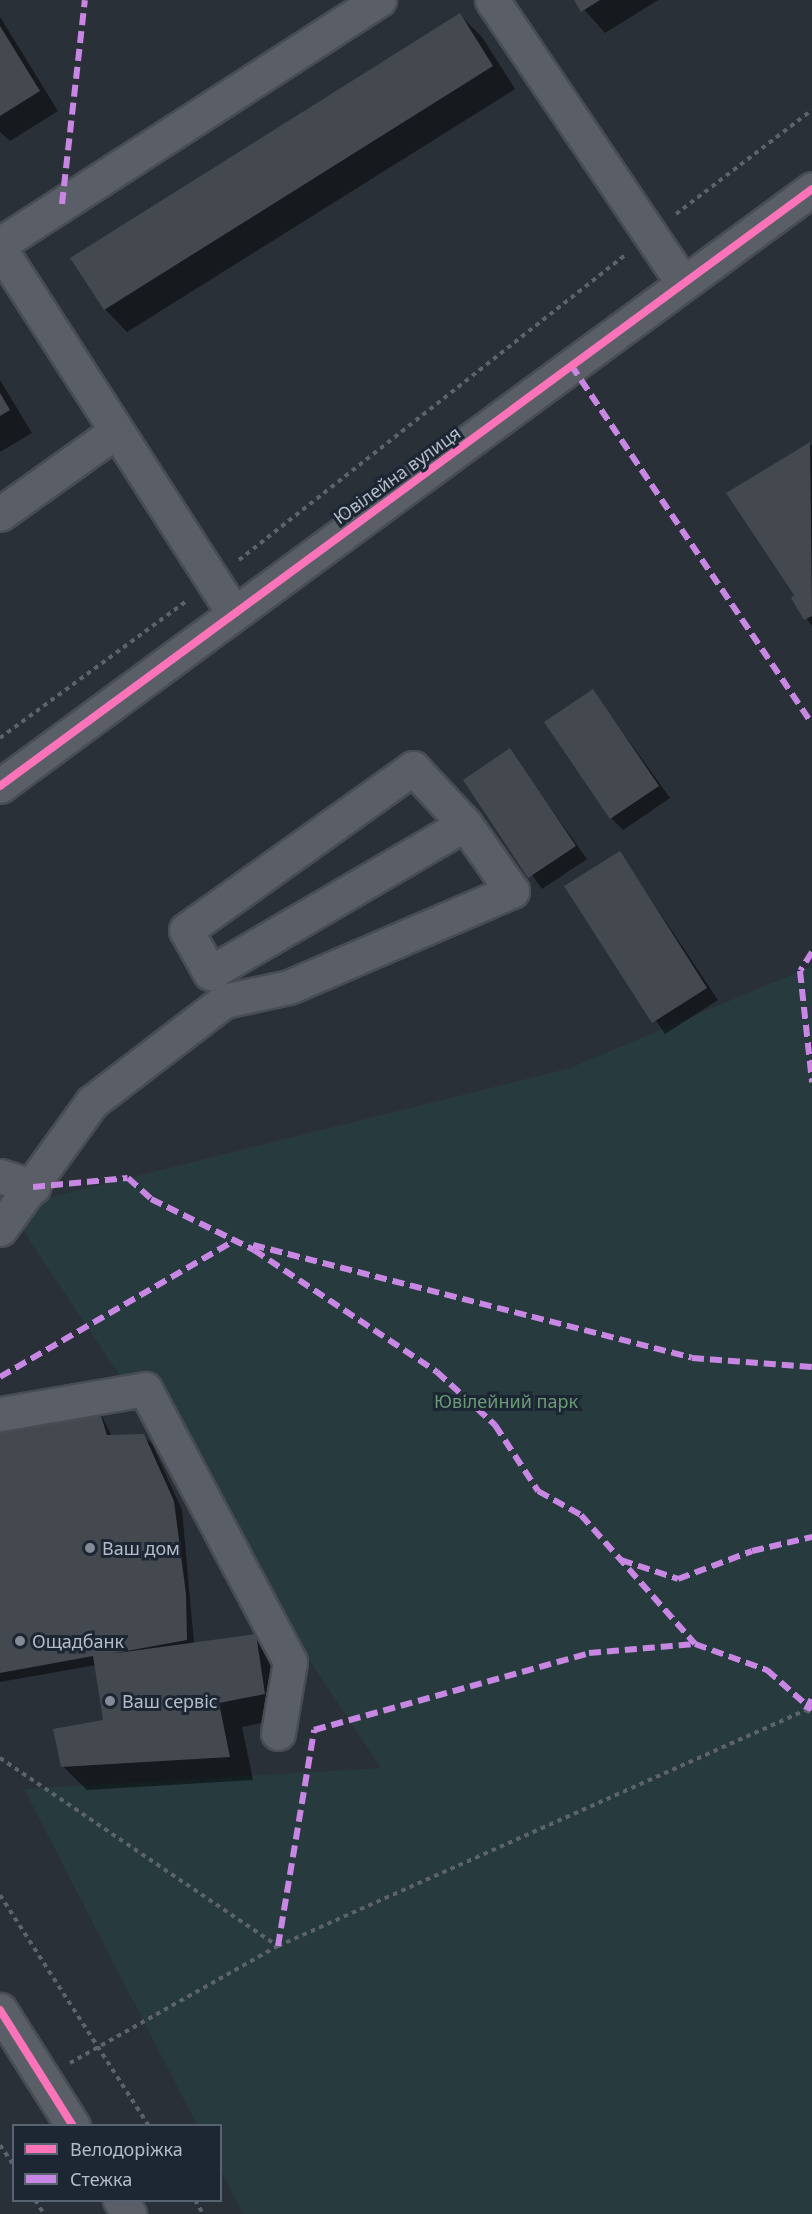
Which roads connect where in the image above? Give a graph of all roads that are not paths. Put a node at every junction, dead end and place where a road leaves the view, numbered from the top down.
1 (379, 0) edge
2 (492, 0) edge
3 (812, 189) edge
4 (0, 244) edge
5 (0, 249) edge
6 (683, 283) junction
7 (116, 432) junction
8 (0, 514) edge
9 (234, 613) junction
10 (0, 786) edge
11 (465, 824) junction
12 (217, 987) junction
13 (0, 1176) edge
14 (33, 1187) junction
15 (0, 1229) edge
16 (0, 1414) edge
17 (278, 1733) dead end
18 (0, 2010) edge
19 (72, 2124) edge

1 - 4 street
2 - 6 street
3 - 6 street, Ювілейна вулиця
5 - 7 street
6 - 9 street, Ювілейна вулиця
7 - 8 street
7 - 9 street
9 - 10 street, Ювілейна вулиця
11 - 12 street
11 - 12 street
11 - 12 street
12 - 14 street
13 - 14 street
14 - 15 street
16 - 17 street
18 - 19 street

